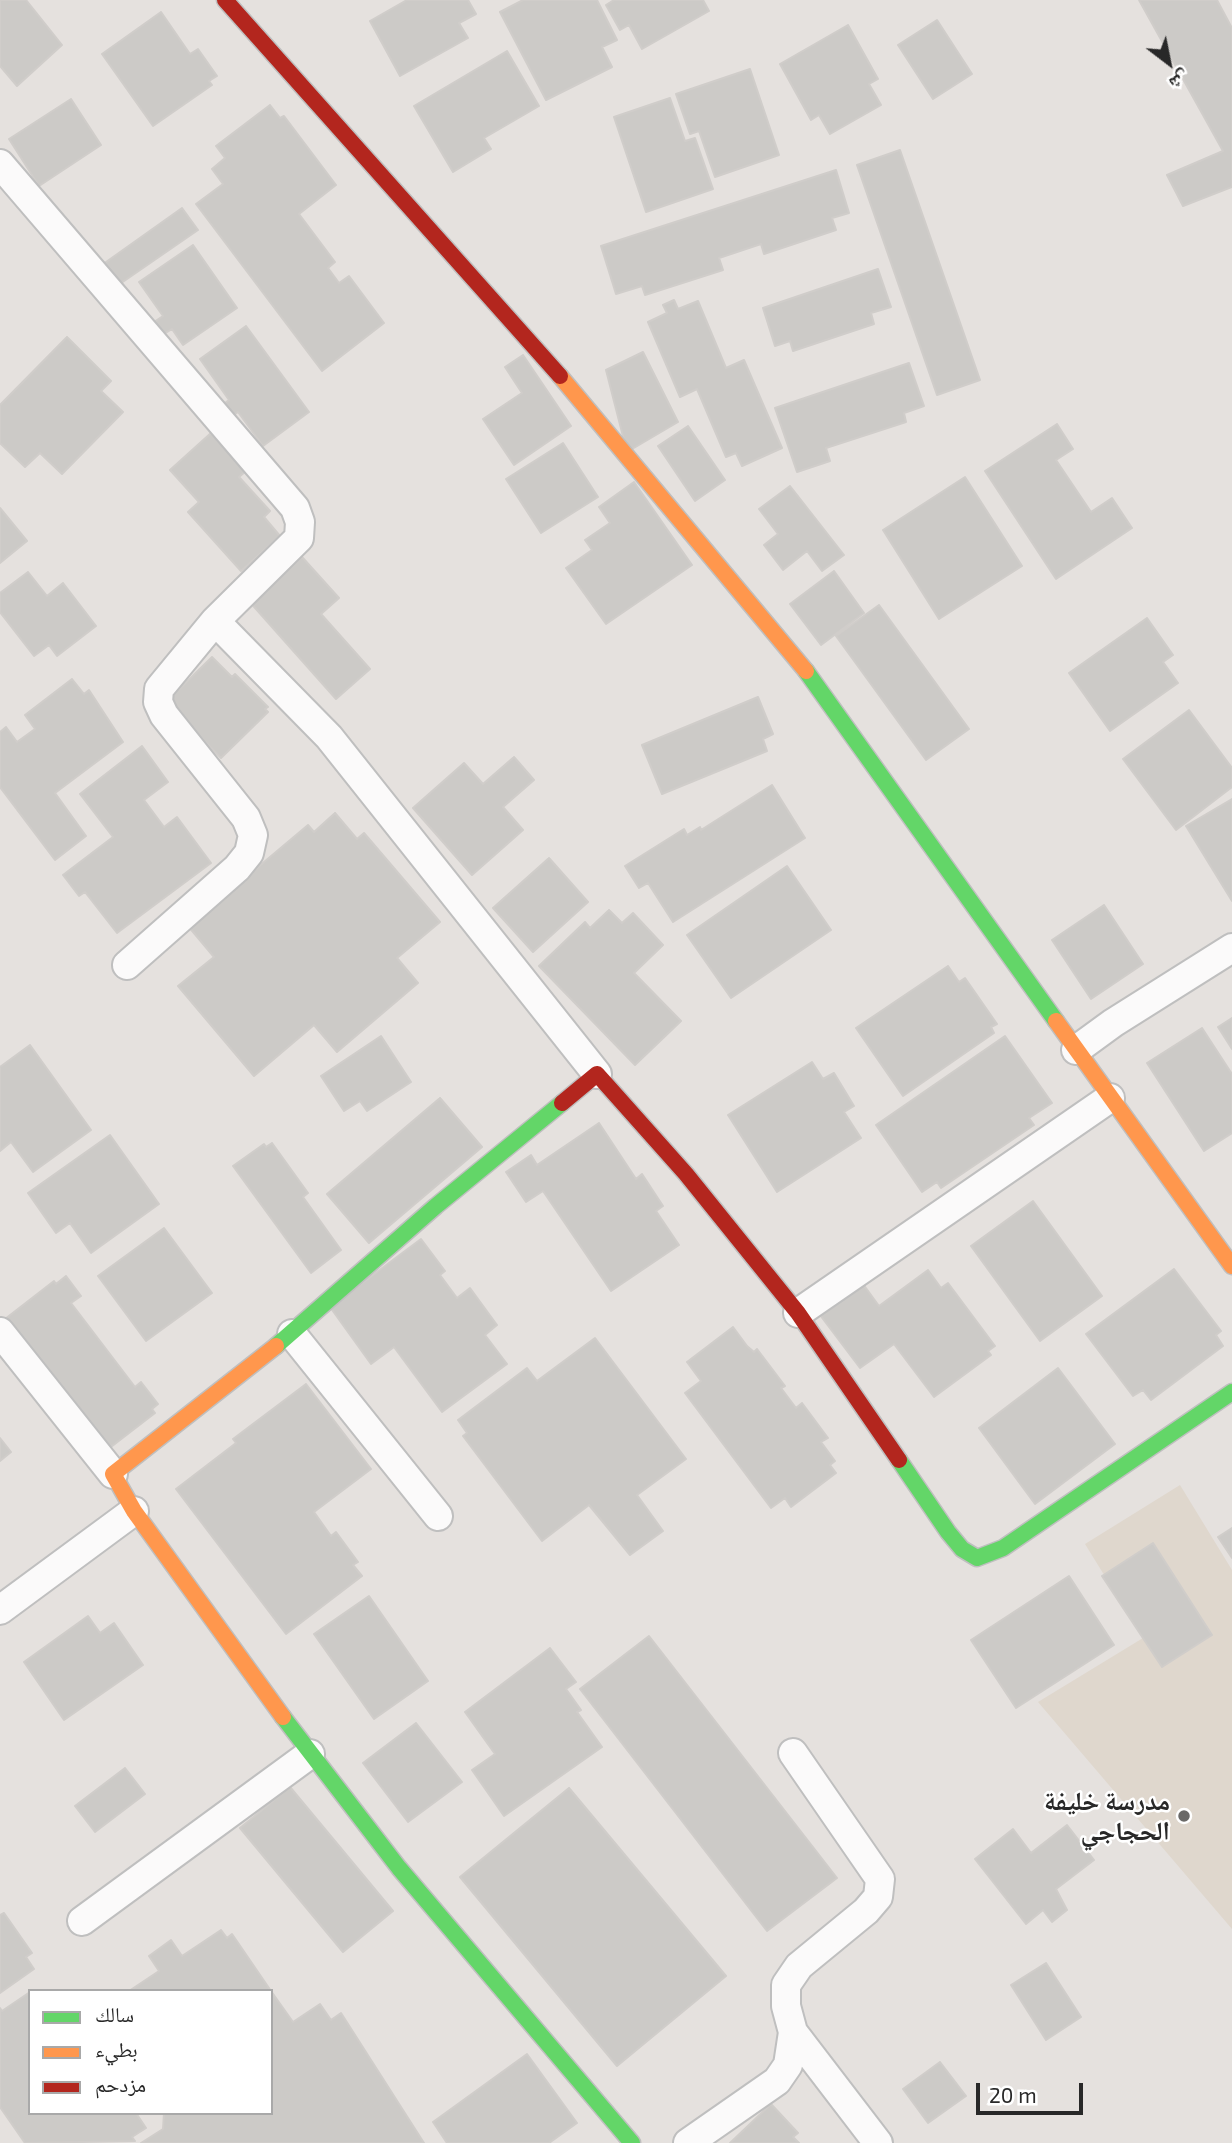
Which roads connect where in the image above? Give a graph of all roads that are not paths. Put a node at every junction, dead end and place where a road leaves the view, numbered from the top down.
1 (225, 0) edge
2 (0, 164) edge
3 (215, 621) junction
4 (1232, 948) edge
5 (127, 965) dead end
6 (1076, 1050) junction
7 (597, 1074) junction
8 (1110, 1098) junction
9 (1232, 1266) edge
10 (798, 1313) junction
11 (0, 1332) edge
12 (292, 1334) junction
13 (1232, 1392) edge
14 (113, 1474) junction
15 (134, 1511) junction
16 (438, 1516) dead end
17 (0, 1610) edge
18 (793, 1753) dead end
19 (310, 1754) junction
20 (82, 1921) dead end
21 (793, 2032) junction
22 (632, 2143) edge
23 (688, 2143) edge
24 (878, 2143) edge

1 - 6 street
2 - 3 street
3 - 5 street
3 - 7 street
4 - 6 street
6 - 8 street
7 - 10 street
7 - 12 street
8 - 9 street
8 - 10 street
10 - 13 street
11 - 14 street
12 - 14 street
12 - 16 street
14 - 15 street
15 - 17 street
15 - 19 street
18 - 21 street
19 - 20 street
19 - 22 street
21 - 23 street
21 - 24 street

